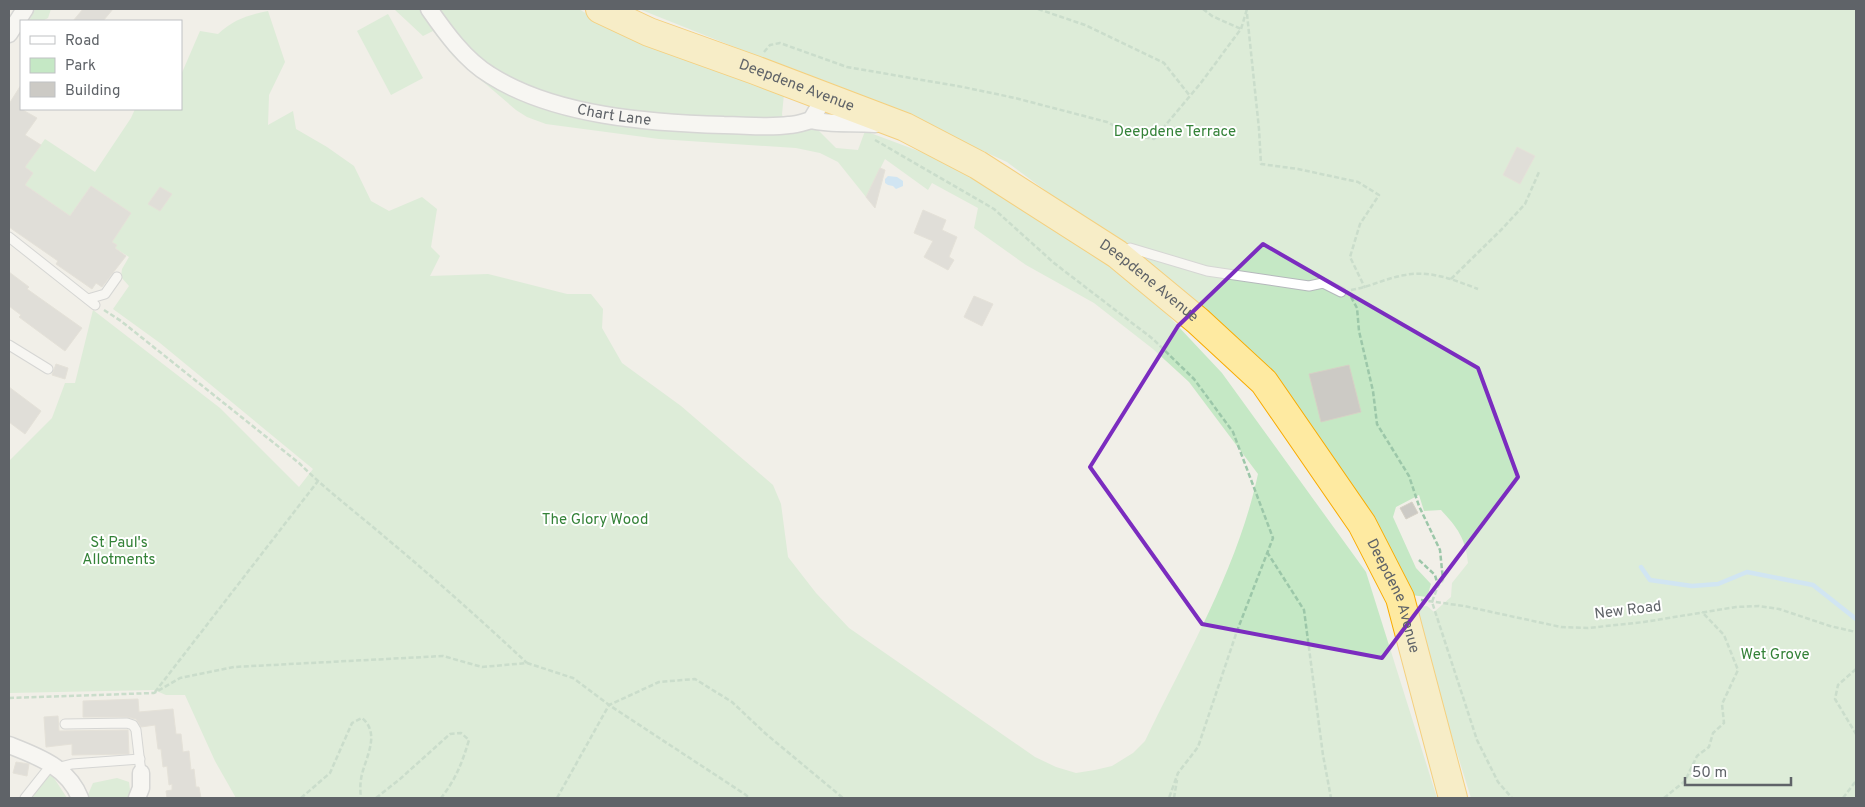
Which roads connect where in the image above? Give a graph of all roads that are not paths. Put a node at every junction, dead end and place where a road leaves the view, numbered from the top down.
1 (24, 9) edge
2 (428, 9) edge
3 (600, 9) edge
4 (9, 34) edge
5 (817, 109) junction
6 (9, 237) edge
7 (1117, 254) junction
8 (117, 277) dead end
9 (1341, 292) road end
10 (9, 345) edge
11 (48, 369) dead end
12 (65, 724) dead end
13 (9, 745) edge
14 (54, 766) junction
15 (141, 766) junction
16 (26, 798) edge
17 (80, 798) edge
18 (137, 798) edge
19 (1453, 798) edge

1 - 4 street
2 - 5 street, Chart Lane
3 - 5 highway, Deepdene Avenue
5 - 7 highway, Deepdene Avenue
6 - 8 lane
7 - 9 lane
7 - 19 highway, Deepdene Avenue
10 - 11 lane
12 - 15 lane
13 - 14 street
14 - 15 lane
14 - 16 lane
14 - 17 street
15 - 18 street

